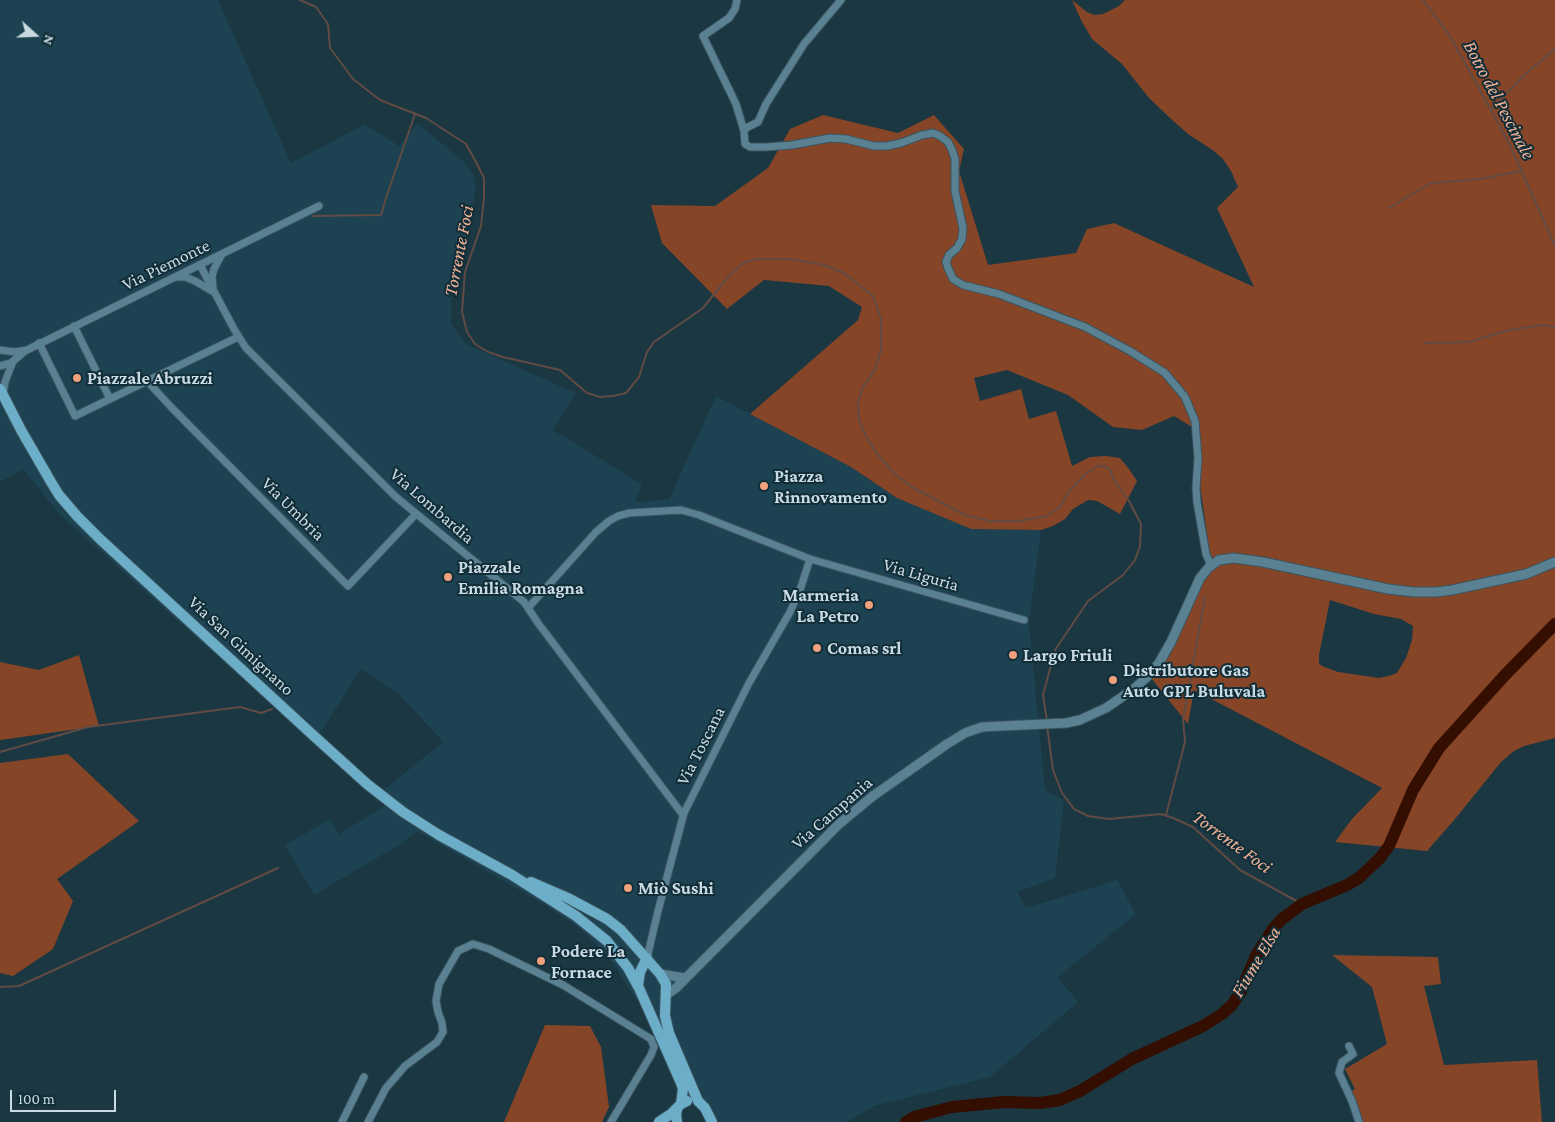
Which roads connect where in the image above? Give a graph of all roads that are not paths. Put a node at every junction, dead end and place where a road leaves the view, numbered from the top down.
1 (737, 0) edge
2 (842, 0) edge
3 (744, 131) junction
4 (319, 206) dead end
5 (222, 254) junction
6 (200, 265) junction
7 (176, 277) junction
8 (214, 293) junction
9 (74, 326) junction
10 (238, 337) junction
11 (39, 343) junction
12 (0, 350) edge
13 (27, 350) junction
14 (13, 361) junction
15 (0, 366) edge
16 (147, 381) junction
17 (1, 392) edge
18 (110, 399) junction
19 (416, 514) junction
20 (810, 559) junction
21 (1555, 562) edge
22 (1211, 566) junction
23 (528, 608) junction
24 (1024, 620) dead end
25 (683, 816) junction
26 (512, 875) junction
27 (647, 958) junction
28 (660, 974) junction
29 (685, 978) junction
30 (638, 986) junction
31 (666, 995) junction
32 (643, 997) junction
33 (1349, 1046) dead end
34 (364, 1077) dead end
35 (698, 1101) junction
36 (679, 1107) junction
37 (706, 1117) edge
38 (342, 1122) edge
39 (368, 1122) edge
40 (611, 1122) edge
41 (659, 1122) edge
42 (677, 1122) edge
43 (712, 1122) edge
44 (1359, 1122) edge

1 - 3 street
2 - 3 street
3 - 22 street
4 - 5 street, Via Piemonte
5 - 6 street, Via Piemonte
5 - 8 street
6 - 7 street, Via Piemonte
6 - 8 street, Via Lombardia
7 - 8 street, Via Lombardia
7 - 9 street, Via Piemonte
8 - 10 street, Via Lombardia
9 - 11 street, Via Piemonte
9 - 18 street
10 - 16 street
10 - 19 street, Via Lombardia
11 - 13 street, Via Piemonte
11 - 18 street
12 - 13 street, Via Piemonte
13 - 14 street, Via Piemonte
14 - 15 street, Via Piemonte
14 - 17 street
16 - 18 street
16 - 19 street, Via Umbria
17 - 26 main road, Via San Gimignano
19 - 23 street, Via Lombardia
20 - 23 street
20 - 24 street, Via Liguria
20 - 25 street, Via Toscana
21 - 22 street
22 - 29 street, Via Campania
23 - 25 street, Via Lombardia
25 - 27 street, Via Toscana
26 - 27 main road, Via San Gimignano
26 - 30 main road, Via San Gimignano
27 - 28 main road, Via San Gimignano
27 - 30 main road
28 - 29 street
28 - 31 main road, Via San Gimignano
29 - 31 street, Via Campania
30 - 32 main road, Via San Gimignano
31 - 32 main road
31 - 35 main road, Via San Gimignano
32 - 36 main road, Via San Gimignano
33 - 44 street
34 - 38 street
35 - 36 main road
35 - 37 main road, Via San Gimignano
36 - 41 main road
36 - 42 main road, Via San Gimignano
37 - 43 main road, Via San Gimignano
39 - 40 street

